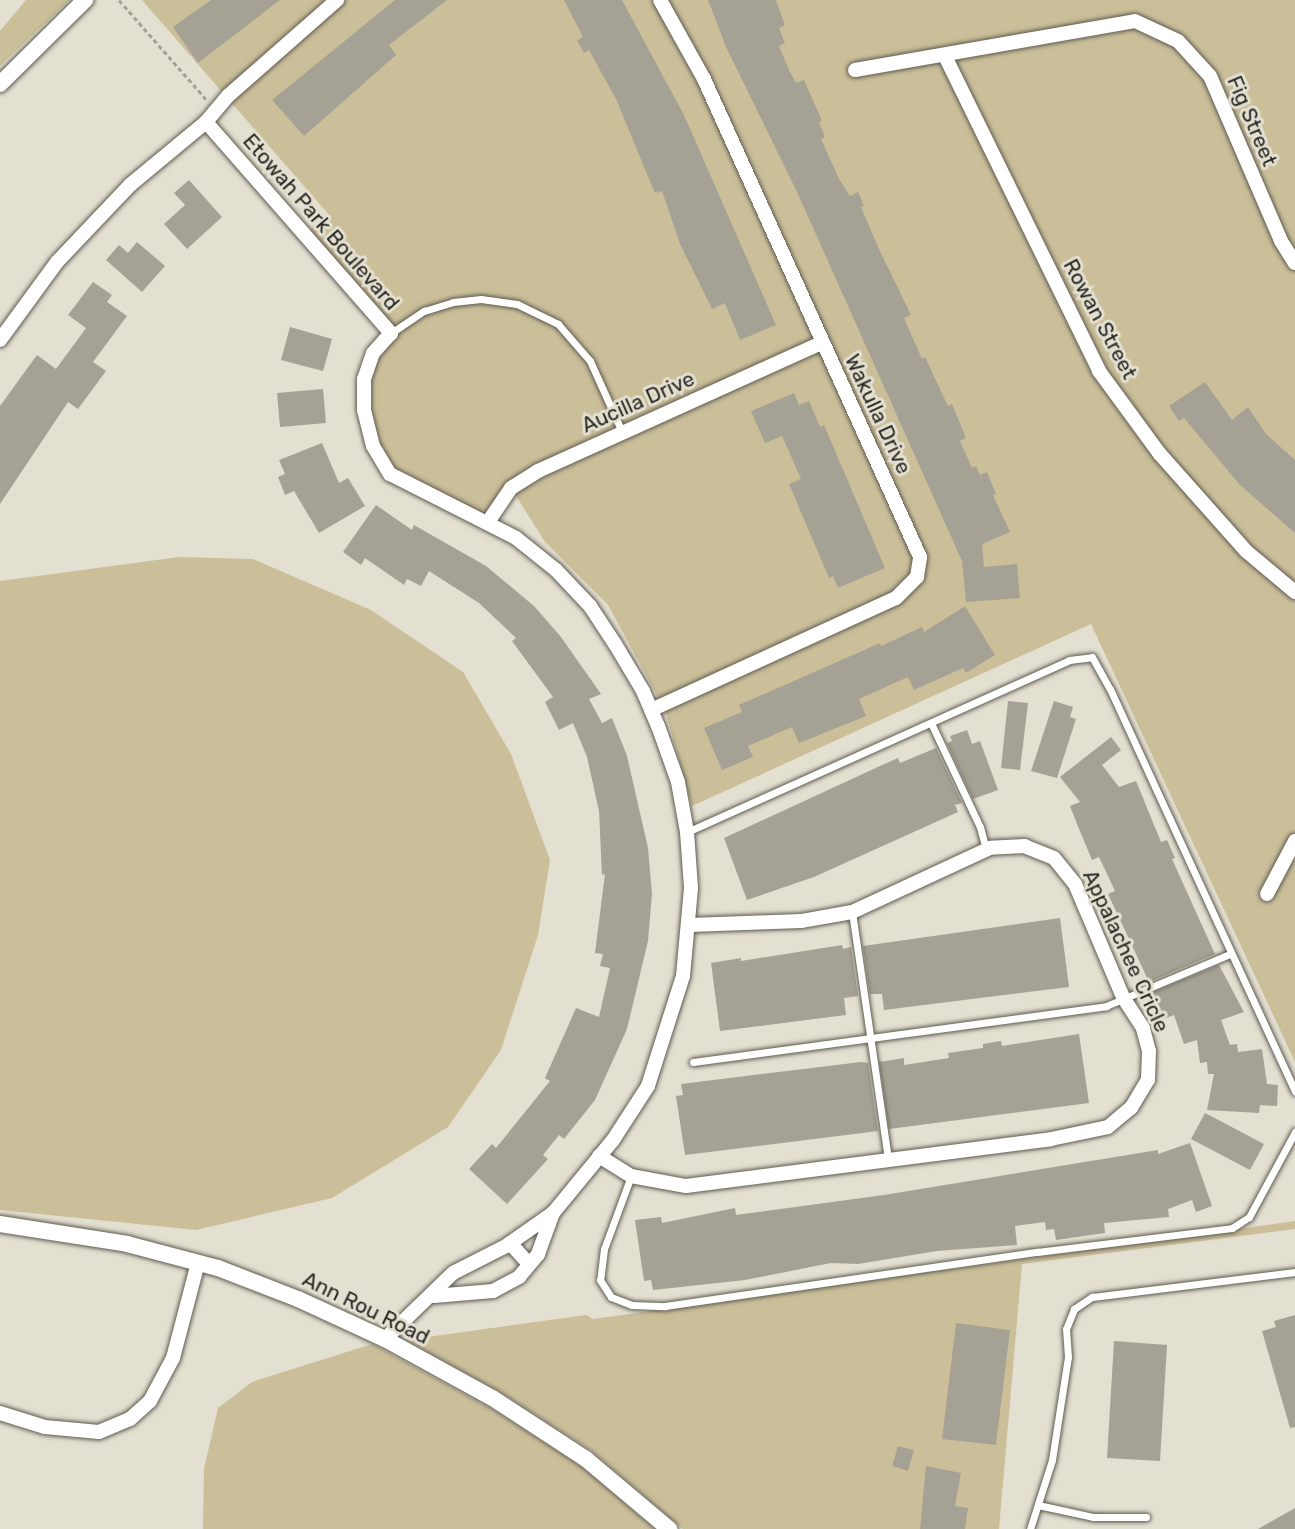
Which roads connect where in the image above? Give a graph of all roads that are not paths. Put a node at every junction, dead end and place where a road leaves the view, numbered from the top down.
1 (84, 0) edge
2 (337, 0) edge
3 (660, 0) edge
4 (945, 56) junction
5 (855, 70) dead end
6 (0, 84) edge
7 (206, 122) junction
8 (1295, 263) edge
9 (391, 333) junction
10 (0, 340) edge
11 (822, 343) junction
12 (622, 432) junction
13 (488, 522) junction
14 (1295, 592) edge
15 (651, 710) junction
16 (931, 723) junction
17 (687, 832) junction
18 (1295, 841) edge
19 (986, 850) junction
20 (1267, 894) dead end
21 (852, 912) junction
22 (689, 925) junction
23 (1230, 954) junction
24 (1125, 1001) junction
25 (869, 1038) junction
26 (693, 1062) dead end
27 (1295, 1092) edge
28 (1295, 1132) edge
29 (599, 1156) junction
30 (888, 1160) junction
31 (631, 1176) junction
32 (553, 1213) junction
33 (0, 1224) edge
34 (510, 1243) junction
35 (198, 1263) junction
36 (530, 1264) junction
37 (1295, 1272) edge
38 (434, 1296) junction
39 (385, 1339) junction
40 (0, 1413) edge
41 (1038, 1504) junction
42 (1146, 1517) dead end
43 (669, 1529) edge
44 (1030, 1529) edge

1 - 6 street
2 - 7 street
3 - 11 street, Wakulla Drive
4 - 5 street, Fig Street
4 - 8 street, Fig Street
4 - 14 street, Rowan Street
7 - 9 street, Etowah Park Boulevard
7 - 10 street
9 - 12 lane
9 - 13 street, Etowah Park Boulevard
11 - 12 street, Aucilla Drive
11 - 15 street, Wakulla Drive
12 - 13 street, Aucilla Drive
13 - 15 street, Etowah Park Boulevard
15 - 17 street, Etowah Park Boulevard
16 - 17 lane
16 - 19 lane
16 - 23 lane
17 - 22 street, Etowah Park Boulevard
18 - 20 street
19 - 21 street, Appalachee Cricle
19 - 24 street, Appalachee Cricle
21 - 22 street, Appalachee Cricle
21 - 25 lane
22 - 29 street, Etowah Park Boulevard
23 - 24 lane
23 - 27 lane
24 - 25 lane
24 - 30 street, Appalachee Cricle
25 - 26 lane
25 - 30 lane
28 - 31 lane
29 - 31 street, Appalachee Cricle
29 - 32 street, Etowah Park Boulevard
30 - 31 street, Appalachee Cricle
32 - 34 street, Etowah Park Boulevard
32 - 36 street, Etowah Park Boulevard
33 - 35 street, Ann Rou Road
34 - 36 street
34 - 38 street, Etowah Park Boulevard
35 - 39 street, Ann Rou Road
35 - 40 street
36 - 38 street, Etowah Park Boulevard
37 - 41 lane
38 - 39 street, Etowah Park Boulevard
39 - 43 street, Ann Rou Road
41 - 42 lane
41 - 44 lane

